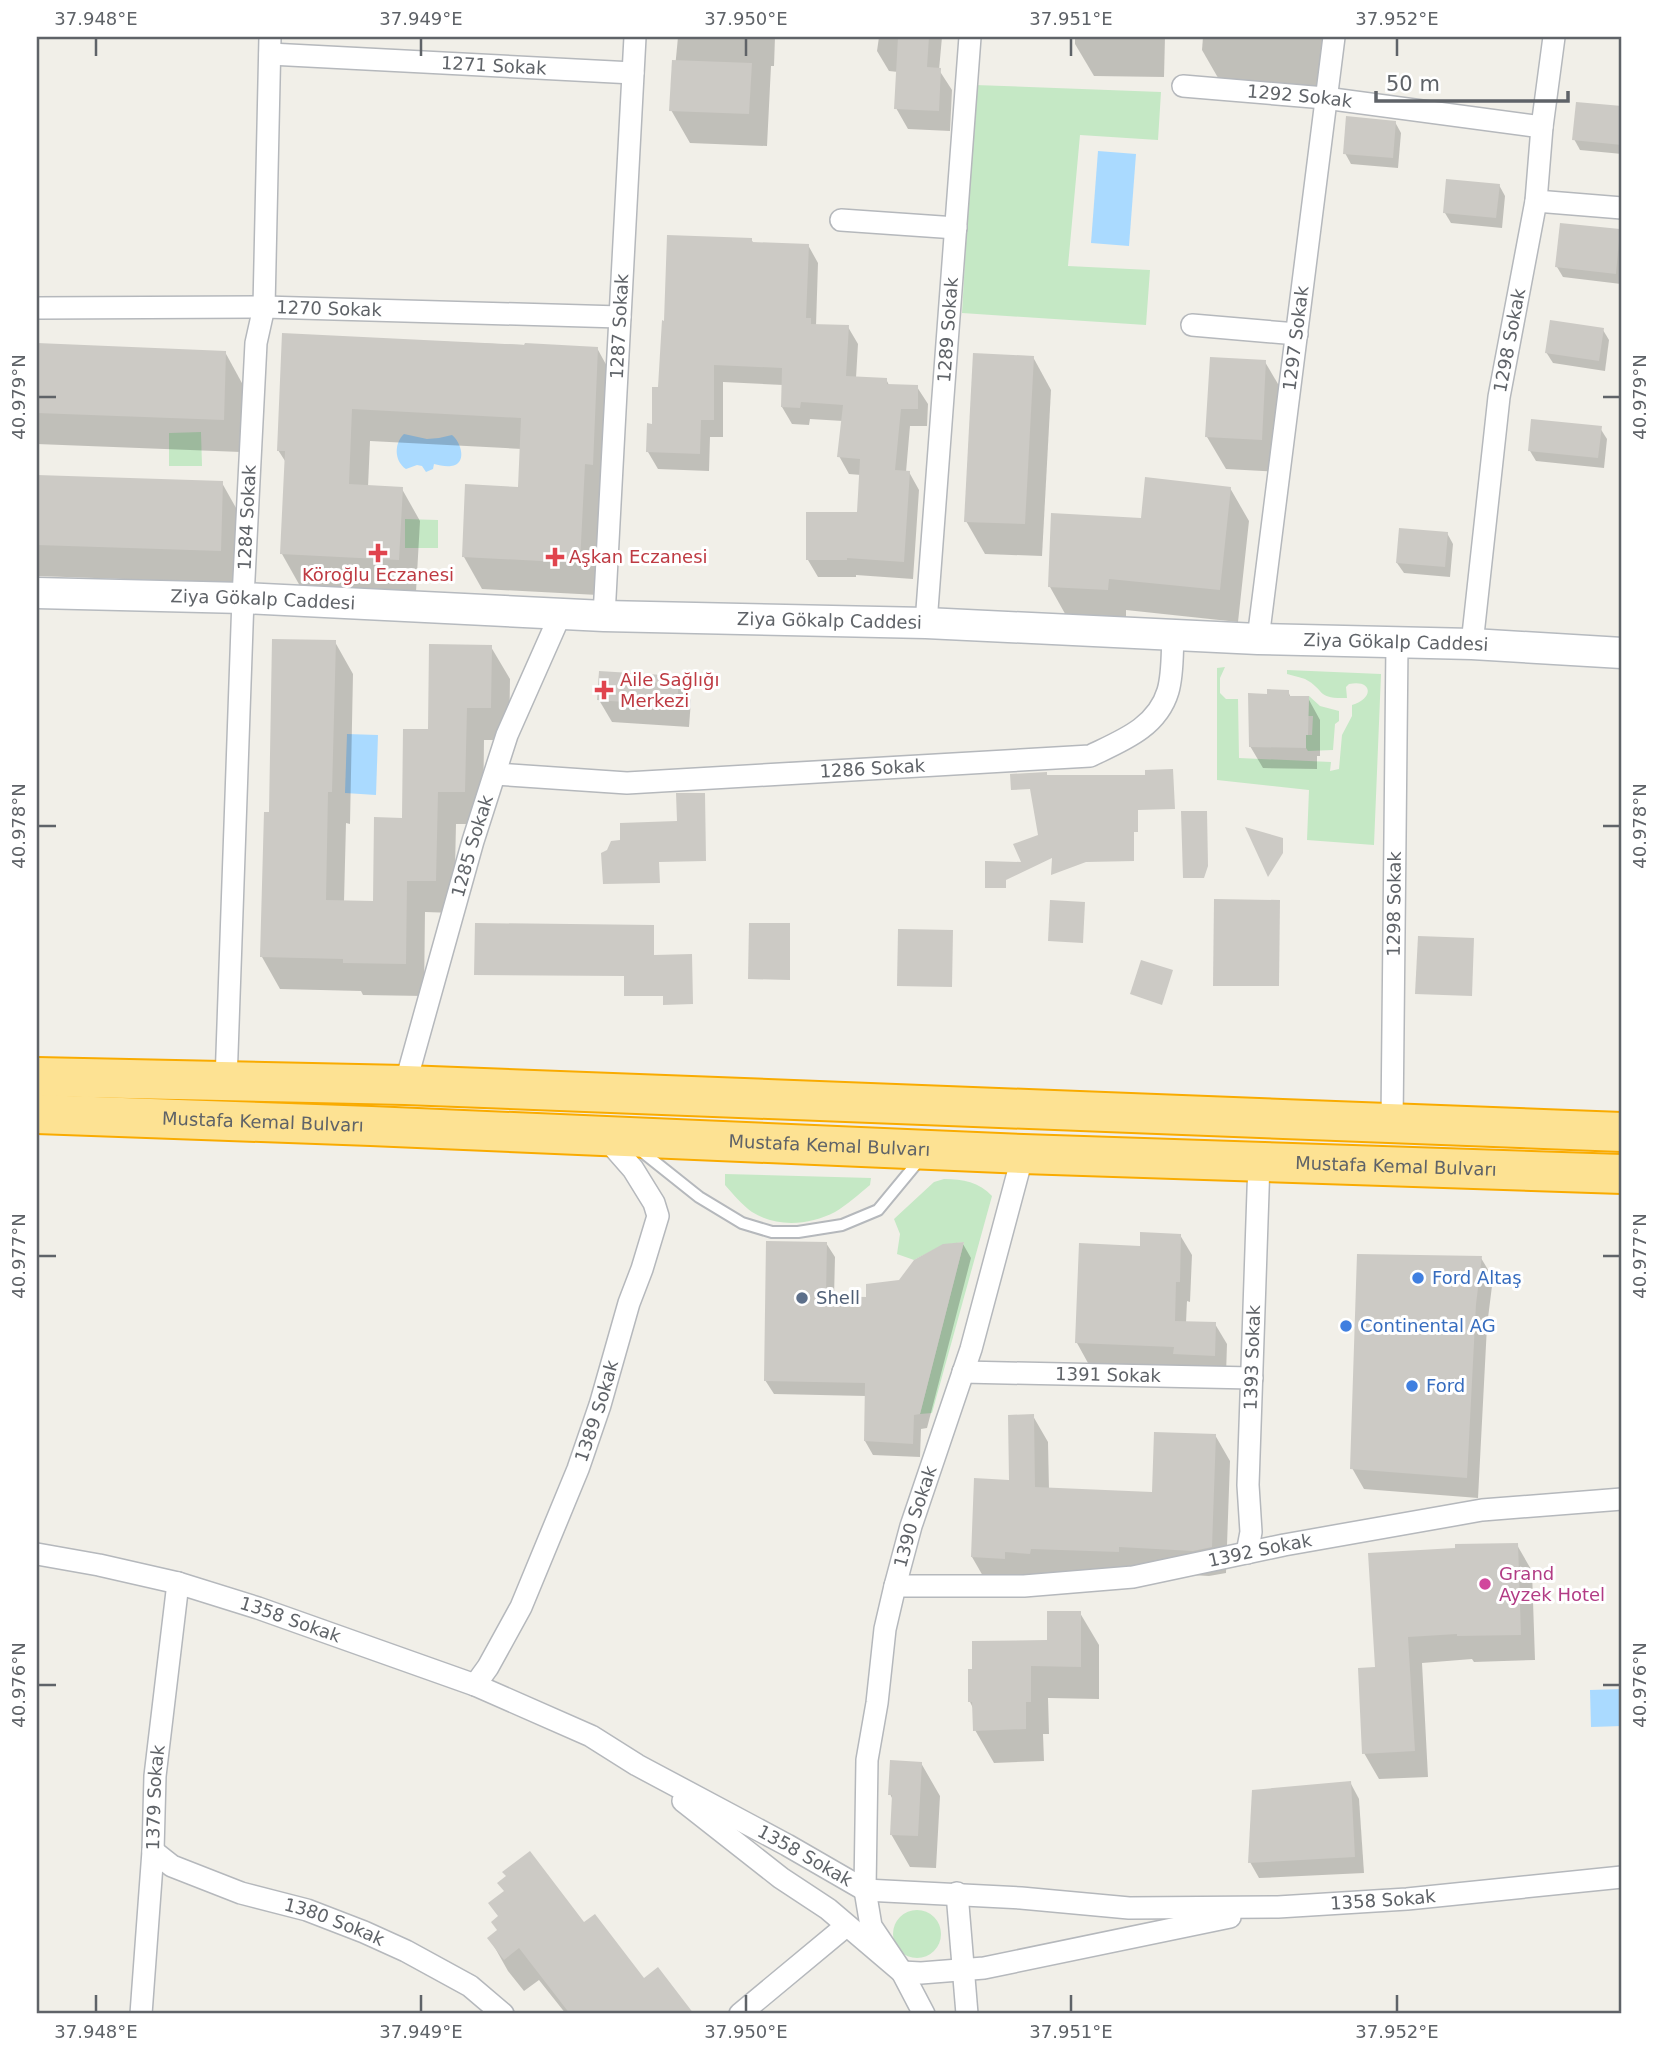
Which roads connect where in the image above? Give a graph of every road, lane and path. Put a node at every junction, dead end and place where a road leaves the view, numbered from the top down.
1 (635, 37) edge
2 (970, 37) edge
3 (1334, 37) edge
4 (1554, 37) edge
5 (270, 46) edge
6 (633, 73) junction
7 (1183, 86) dead end
8 (1325, 98) junction
9 (1542, 127) junction
10 (1535, 201) junction
11 (1622, 208) edge
12 (841, 220) dead end
13 (956, 228) junction
14 (264, 307) junction
15 (37, 308) edge
16 (620, 317) junction
17 (1192, 325) dead end
18 (1297, 334) junction
19 (37, 593) edge
20 (243, 598) junction
21 (561, 613) junction
22 (604, 616) junction
23 (926, 624) junction
24 (1173, 635) junction
25 (1258, 639) junction
26 (1397, 644) junction
27 (1472, 645) junction
28 (1622, 653) edge
29 (495, 774) junction
30 (37, 1077) edge
31 (226, 1082) junction
32 (405, 1085) junction
33 (37, 1115) edge
34 (1392, 1123) junction
35 (1622, 1132) edge
36 (615, 1136) junction
37 (928, 1150) junction
38 (1023, 1154) junction
39 (1259, 1162) junction
40 (1622, 1174) edge
41 (963, 1371) junction
42 (1252, 1378) junction
43 (1622, 1499) edge
44 (1247, 1553) junction
45 (37, 1554) edge
46 (178, 1583) junction
47 (895, 1586) junction
48 (475, 1685) junction
49 (637, 1765) junction
50 (153, 1851) junction
51 (1622, 1877) edge
52 (865, 1890) junction
53 (957, 1894) junction
54 (1278, 1907) junction
55 (846, 1926) junction
56 (964, 1969) junction
57 (902, 1972) junction
58 (141, 2014) edge
59 (503, 2014) edge
60 (740, 2014) edge
61 (924, 2014) edge
62 (967, 2014) edge

1 - 6 street, 1287 Sokak
2 - 13 street, 1289 Sokak
3 - 8 street, 1297 Sokak
4 - 9 street, 1298 Sokak
5 - 6 street, 1271 Sokak
5 - 14 street, 1284 Sokak
6 - 16 street, 1287 Sokak
7 - 8 street, 1292 Sokak
8 - 9 street, 1292 Sokak
8 - 18 street, 1297 Sokak
9 - 10 street, 1298 Sokak
10 - 11 street
10 - 27 street, 1298 Sokak
12 - 13 street
13 - 23 street, 1289 Sokak
14 - 15 street, 1270 Sokak
14 - 16 street, 1270 Sokak
14 - 20 street, 1284 Sokak
16 - 22 street, 1287 Sokak
17 - 18 street
18 - 25 street, 1297 Sokak
19 - 20 street, Ziya Gökalp Caddesi
20 - 21 street, Ziya Gökalp Caddesi
20 - 31 street, 1284 Sokak
21 - 22 street, Ziya Gökalp Caddesi
21 - 29 street, 1285 Sokak
22 - 23 street, Ziya Gökalp Caddesi
23 - 24 street, Ziya Gökalp Caddesi
24 - 25 street, Ziya Gökalp Caddesi
24 - 29 street, 1286 Sokak
25 - 26 street, Ziya Gökalp Caddesi
26 - 27 street, Ziya Gökalp Caddesi
26 - 34 street, 1298 Sokak
27 - 28 street, Ziya Gökalp Caddesi
29 - 32 street, 1285 Sokak
30 - 31 highway
31 - 32 highway
32 - 34 highway
33 - 36 highway, Mustafa Kemal Bulvarı
34 - 35 highway
36 - 37 highway, Mustafa Kemal Bulvarı
36 - 37 lane
36 - 48 street, 1389 Sokak
37 - 38 highway, Mustafa Kemal Bulvarı
38 - 39 highway, Mustafa Kemal Bulvarı
38 - 41 street, 1390 Sokak
39 - 40 highway, Mustafa Kemal Bulvarı
39 - 42 street, 1393 Sokak
41 - 42 street, 1391 Sokak
41 - 47 street, 1390 Sokak
42 - 44 street, 1393 Sokak
43 - 44 street, 1392 Sokak
44 - 47 street, 1392 Sokak
45 - 46 street, 1358 Sokak
46 - 48 street, 1358 Sokak
46 - 50 street, 1379 Sokak
47 - 52 street, 1390 Sokak
48 - 49 street, 1358 Sokak
49 - 52 street, 1358 Sokak
49 - 55 street
50 - 58 street, 1379 Sokak
50 - 59 street, 1380 Sokak
51 - 54 street, 1358 Sokak
52 - 53 street, 1358 Sokak
52 - 57 street, 1390 Sokak
53 - 54 street, 1358 Sokak
53 - 56 street
54 - 56 street
55 - 57 street
55 - 60 street
56 - 57 street
56 - 62 street
57 - 61 street, 1390 Sokak

